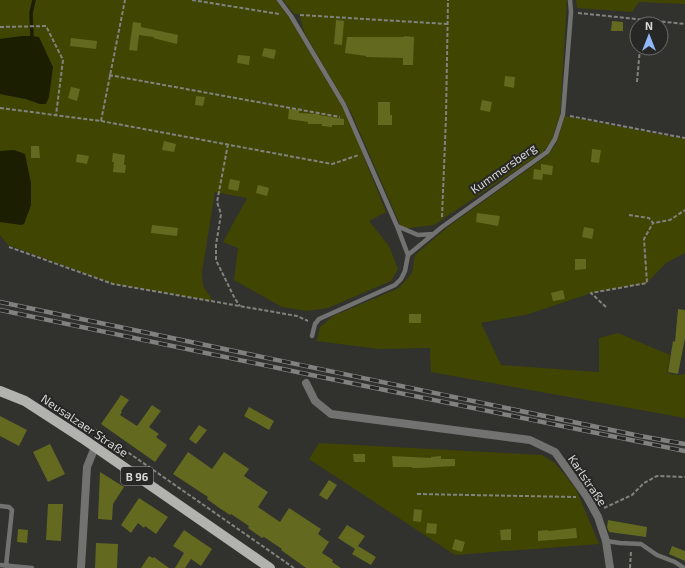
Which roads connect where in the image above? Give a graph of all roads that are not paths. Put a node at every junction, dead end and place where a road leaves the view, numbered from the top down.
1 (279, 0) edge
2 (570, 0) edge
3 (397, 226) junction
4 (434, 234) junction
5 (408, 255) junction
6 (312, 336) dead end
7 (306, 383) dead end
8 (0, 392) edge
9 (95, 447) junction
10 (0, 506) edge
11 (606, 541) junction
12 (0, 565) edge
13 (6, 566) junction
14 (32, 568) edge
15 (81, 568) edge
16 (270, 568) edge
17 (610, 568) edge
18 (684, 568) edge

1 - 3 lane
2 - 4 lane, Kummersberg
3 - 4 lane
3 - 5 lane
4 - 5 lane, Kummersberg
5 - 6 lane
7 - 11 street, Karlstraße
8 - 9 main road, Neusalzaer Straße / B 96
9 - 15 street
9 - 16 main road, Neusalzaer Straße / B 96
10 - 13 lane
11 - 17 street, Karlstraße
11 - 18 lane
12 - 13 lane
13 - 14 lane

